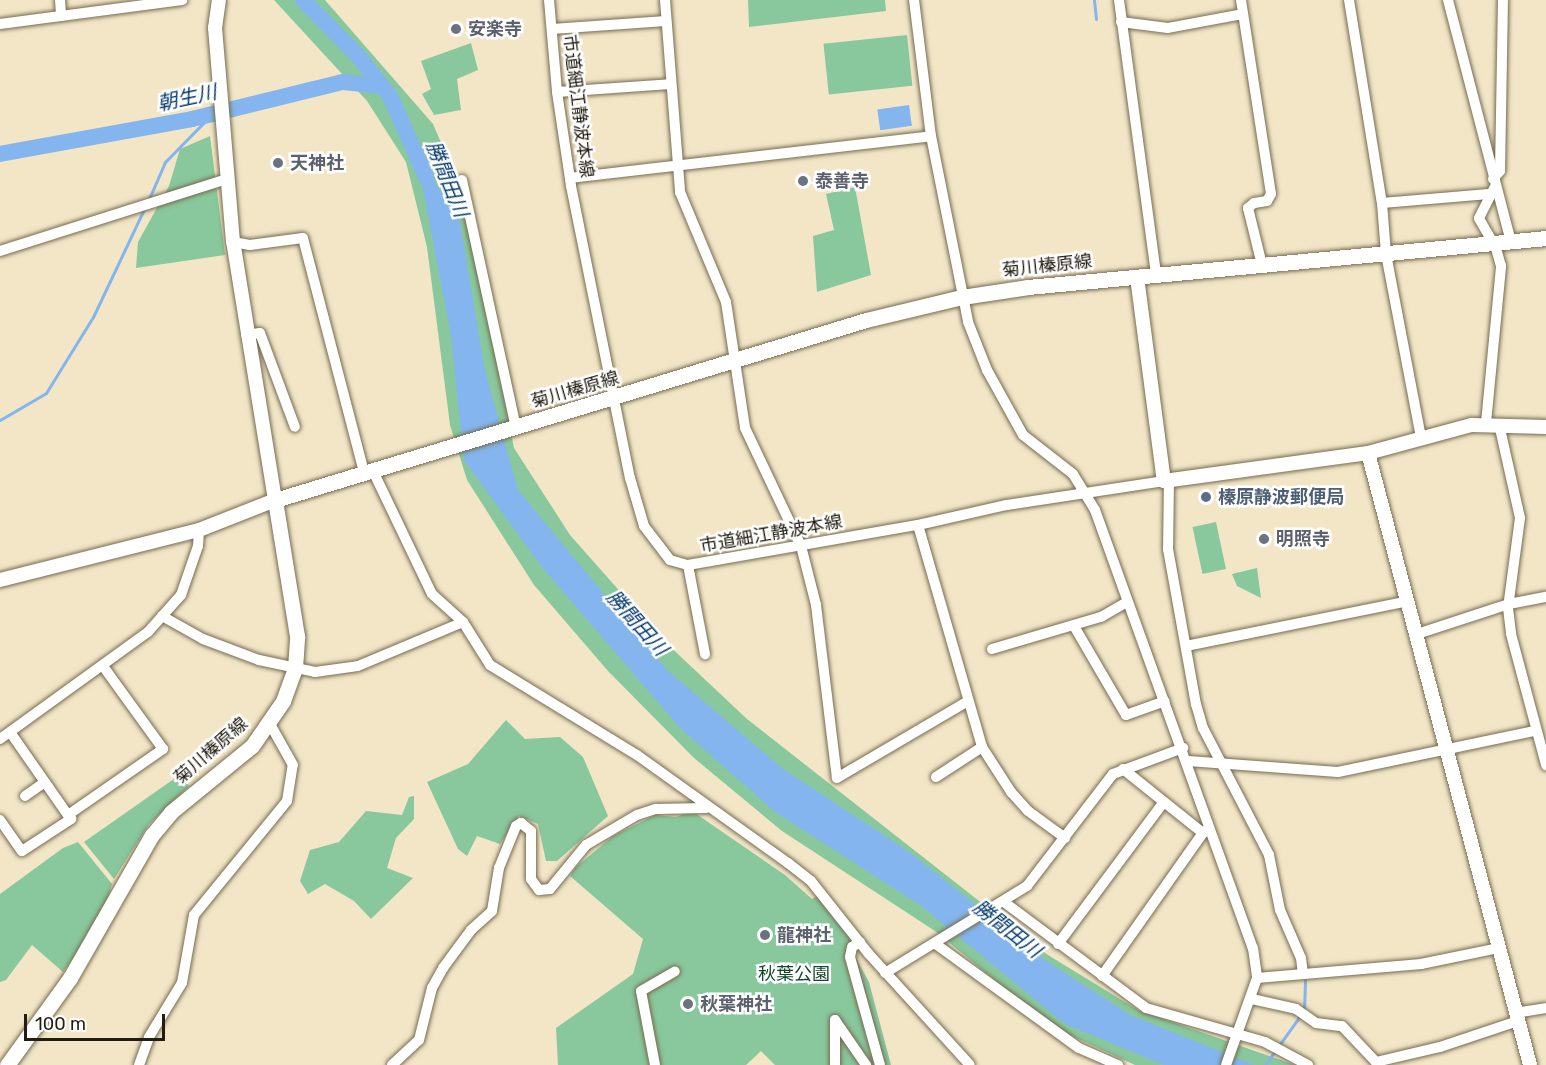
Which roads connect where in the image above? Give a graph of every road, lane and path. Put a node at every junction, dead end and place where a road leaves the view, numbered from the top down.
1 (60, 0) edge
2 (182, 0) edge
3 (219, 0) edge
4 (549, 0) edge
5 (665, 0) edge
6 (914, 0) edge
7 (1119, 0) edge
8 (1241, 0) edge
9 (1349, 0) edge
10 (1448, 0) edge
11 (1503, 0) edge
12 (1243, 14) junction
13 (61, 16) junction
14 (666, 21) junction
15 (1121, 22) junction
16 (0, 24) edge
17 (552, 29) junction
18 (670, 84) junction
19 (557, 92) junction
20 (931, 136) junction
21 (676, 167) junction
22 (570, 178) junction
23 (227, 179) junction
24 (462, 180) dead end
25 (1492, 186) junction
26 (1382, 203) junction
27 (1546, 238) edge
28 (233, 242) junction
29 (1511, 242) junction
30 (1493, 243) junction
31 (0, 251) edge
32 (1386, 254) junction
33 (1262, 265) junction
34 (1155, 274) junction
35 (1137, 277) junction
36 (962, 297) junction
37 (246, 335) junction
38 (734, 362) junction
39 (614, 399) junction
40 (1493, 424) junction
41 (295, 427) dead end
42 (516, 427) junction
43 (1546, 427) edge
44 (1421, 438) junction
45 (1368, 453) junction
46 (369, 472) junction
47 (1167, 480) junction
48 (1086, 491) junction
49 (275, 500) junction
50 (918, 525) junction
51 (199, 530) junction
52 (801, 546) junction
53 (688, 565) junction
54 (0, 580) edge
55 (1546, 597) edge
56 (1127, 602) junction
57 (1406, 602) junction
58 (1509, 604) junction
59 (162, 616) junction
60 (463, 622) junction
61 (1074, 626) junction
62 (1414, 635) junction
63 (1186, 646) junction
64 (992, 650) dead end
65 (705, 654) dead end
66 (103, 666) junction
67 (295, 668) junction
68 (1166, 700) junction
69 (968, 701) junction
70 (270, 724) junction
71 (1535, 731) junction
72 (10, 732) junction
73 (0, 739) edge
74 (982, 747) junction
75 (1543, 747) edge
76 (1183, 748) junction
77 (1446, 752) junction
78 (1188, 761) junction
79 (1223, 764) junction
80 (1546, 765) edge
81 (1123, 769) junction
82 (936, 777) dead end
83 (45, 782) junction
84 (25, 796) dead end
85 (1164, 802) junction
86 (706, 808) junction
87 (68, 815) junction
88 (0, 820) edge
89 (1208, 830) junction
90 (1065, 838) junction
91 (1002, 904) junction
92 (860, 942) junction
93 (1058, 944) junction
94 (937, 945) junction
95 (1499, 948) junction
96 (675, 971) dead end
97 (885, 973) junction
98 (1302, 974) junction
99 (1102, 976) junction
100 (1257, 978) junction
101 (1252, 999) junction
102 (1546, 1008) edge
103 (1517, 1017) junction
104 (1238, 1034) junction
105 (7, 1065) edge
106 (139, 1065) edge
107 (392, 1065) edge
108 (655, 1065) edge
109 (835, 1065) edge
110 (866, 1065) edge
111 (880, 1065) edge
112 (970, 1065) edge
113 (1118, 1065) edge
114 (1226, 1065) edge
115 (1308, 1065) edge
116 (1530, 1065) edge

1 - 13 street
2 - 13 street
3 - 23 street
4 - 17 street, 市道細江静波本線
5 - 14 street
6 - 20 street
7 - 15 street
8 - 12 street
9 - 26 street
10 - 25 street
11 - 25 street
12 - 15 street
12 - 33 street
13 - 16 street
14 - 17 street
14 - 18 street
15 - 34 street
17 - 19 street, 市道細江静波本線
18 - 19 street
18 - 21 street
19 - 22 street, 市道細江静波本線
20 - 21 street
20 - 36 street
21 - 22 street
21 - 38 street
22 - 39 street, 市道細江静波本線
23 - 28 street
23 - 31 street
24 - 42 street
25 - 26 street
25 - 29 street
25 - 30 street
26 - 32 street
27 - 29 main road, 菊川榛原線
28 - 37 street
28 - 46 street
29 - 30 main road, 菊川榛原線
30 - 32 main road, 菊川榛原線
30 - 40 street
32 - 33 main road, 菊川榛原線
32 - 44 street
33 - 34 main road, 菊川榛原線
34 - 35 main road, 菊川榛原線
35 - 36 main road, 菊川榛原線
35 - 47 street
36 - 38 main road, 菊川榛原線
36 - 48 street
37 - 41 street
37 - 49 street
38 - 39 main road, 菊川榛原線
38 - 52 street
39 - 42 main road, 菊川榛原線
39 - 53 street, 市道細江静波本線
40 - 43 street
40 - 44 street
40 - 58 street
42 - 46 main road, 菊川榛原線
44 - 45 street
45 - 47 street
45 - 57 street
46 - 49 main road, 菊川榛原線
46 - 60 street
47 - 48 street, 市道細江静波本線
47 - 63 street
48 - 50 street, 市道細江静波本線
48 - 56 street
49 - 51 street
49 - 67 main road, 菊川榛原線
50 - 52 street, 市道細江静波本線
50 - 69 street
51 - 54 street
51 - 59 street
52 - 53 street, 市道細江静波本線
52 - 69 street
53 - 65 street
55 - 58 street
56 - 61 street
56 - 68 street
57 - 62 street
57 - 63 street
58 - 62 street
58 - 71 street
59 - 66 street
59 - 67 street
60 - 67 street
60 - 86 street
61 - 64 street
61 - 68 street
62 - 77 street
63 - 79 street
66 - 72 street
66 - 87 street
67 - 70 main road, 菊川榛原線
68 - 76 street
69 - 74 street
70 - 105 main road, 菊川榛原線
70 - 106 street
71 - 75 street
71 - 77 street
72 - 73 street
72 - 83 street
74 - 82 street
74 - 90 street
75 - 80 street
76 - 78 street
76 - 81 street
77 - 79 street
77 - 95 street
78 - 79 street
78 - 89 street
79 - 98 street
81 - 85 street
81 - 90 street
83 - 84 street
83 - 87 street
85 - 89 street
85 - 93 street
86 - 92 street
86 - 107 street
87 - 88 street
89 - 99 street
89 - 100 street
90 - 91 street
91 - 93 street
91 - 94 street
92 - 97 street
92 - 111 street
93 - 99 street
94 - 97 street
94 - 113 street
95 - 98 street
95 - 103 street
96 - 108 street
97 - 112 street
98 - 100 street
99 - 104 street
100 - 101 street
101 - 103 street
101 - 104 street
102 - 103 street
103 - 116 street
104 - 114 street
104 - 115 street
109 - 110 street

